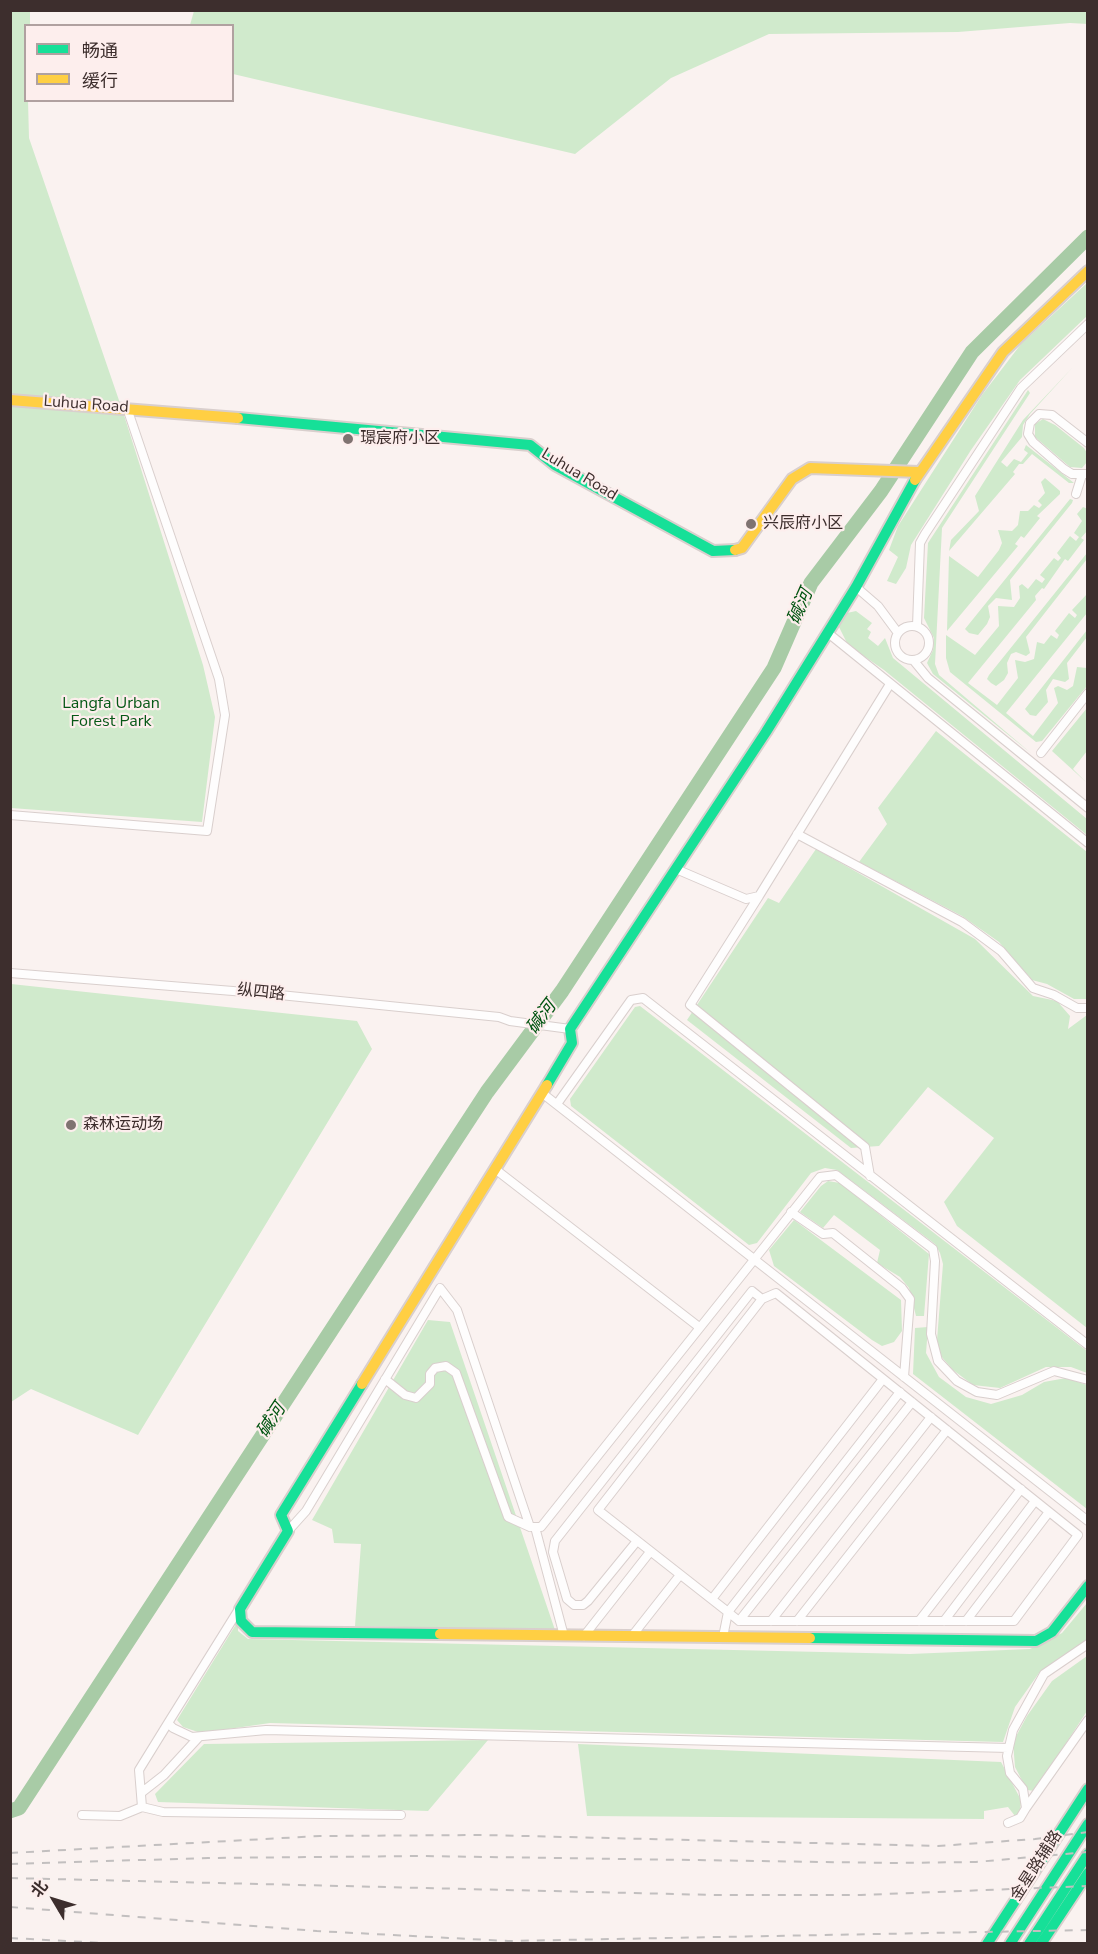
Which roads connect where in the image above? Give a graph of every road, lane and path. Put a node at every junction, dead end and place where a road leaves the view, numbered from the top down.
1 (1088, 271) edge
2 (1088, 324) edge
3 (10, 400) edge
4 (127, 408) junction
5 (1088, 443) edge
6 (919, 472) junction
7 (1086, 474) edge
8 (1076, 494) dead end
9 (856, 587) junction
10 (917, 626) junction
11 (828, 633) junction
12 (898, 633) junction
13 (914, 661) junction
14 (890, 684) junction
15 (1088, 693) edge
16 (1088, 701) edge
17 (1088, 808) edge
18 (10, 815) edge
19 (797, 834) junction
20 (1088, 843) edge
21 (676, 869) junction
22 (759, 896) junction
23 (10, 973) edge
24 (1088, 1008) edge
25 (570, 1029) junction
26 (542, 1093) junction
27 (557, 1104) junction
28 (495, 1170) junction
29 (870, 1176) junction
30 (791, 1212) junction
31 (754, 1259) junction
32 (762, 1299) junction
33 (699, 1327) junction
34 (1088, 1345) edge
35 (904, 1377) junction
36 (385, 1379) junction
37 (883, 1379) junction
38 (1088, 1380) edge
39 (900, 1392) junction
40 (912, 1402) junction
41 (931, 1417) junction
42 (947, 1430) junction
43 (1021, 1490) junction
44 (1035, 1501) junction
45 (1049, 1512) junction
46 (1088, 1521) edge
47 (532, 1527) junction
48 (288, 1531) junction
49 (637, 1541) junction
50 (650, 1552) junction
51 (680, 1575) junction
52 (1088, 1586) edge
53 (712, 1599) junction
54 (240, 1609) junction
55 (728, 1612) junction
56 (739, 1621) junction
57 (771, 1621) junction
58 (797, 1621) junction
59 (919, 1621) junction
60 (944, 1621) junction
61 (966, 1621) junction
62 (564, 1636) junction
63 (584, 1636) junction
64 (632, 1636) junction
65 (723, 1637) junction
66 (1088, 1644) edge
67 (1088, 1720) edge
68 (168, 1723) junction
69 (199, 1737) junction
70 (1009, 1748) junction
71 (1088, 1789) edge
72 (141, 1793) junction
73 (142, 1807) junction
74 (1026, 1808) junction
75 (82, 1815) dead end
76 (401, 1815) dead end
77 (1008, 1823) dead end
78 (1088, 1824) edge
79 (1088, 1854) edge
80 (1088, 1873) edge
81 (987, 1944) edge
82 (1010, 1944) edge
83 (1029, 1944) edge
84 (1041, 1944) edge

1 - 6 street
2 - 10 street
3 - 4 street, Luhua Road
4 - 6 street, Luhua Road
4 - 18 street
5 - 7 street
6 - 9 street
7 - 8 street
9 - 11 street
9 - 12 street
10 - 12 street
10 - 13 street
11 - 14 street
11 - 21 street
12 - 13 street
13 - 17 street
14 - 19 street
14 - 20 street
15 - 16 street
19 - 22 street
19 - 24 street
21 - 22 street
21 - 25 street
22 - 29 street
23 - 25 street, 纵四路
25 - 26 street
26 - 27 street
26 - 28 street
27 - 29 street
27 - 31 street
28 - 33 street
28 - 48 street
29 - 34 street
30 - 31 street
30 - 35 street
30 - 38 street
31 - 33 street
31 - 35 street
32 - 37 street
32 - 49 street
32 - 49 street
33 - 47 street
35 - 46 street
36 - 47 street
36 - 47 street
36 - 48 street
37 - 39 street
37 - 53 street
39 - 40 street
39 - 55 street
40 - 41 street
40 - 56 street
41 - 42 street
41 - 57 street
42 - 43 street
42 - 58 street
43 - 44 street
43 - 59 street
44 - 45 street
44 - 60 street
45 - 61 street
45 - 61 street
47 - 62 street
48 - 54 street
49 - 50 street
50 - 51 street
50 - 63 street
51 - 53 street
51 - 64 street
52 - 65 street
53 - 55 street
54 - 62 street
54 - 68 street
55 - 56 street
55 - 65 street
56 - 57 street
57 - 58 street
58 - 59 street
59 - 60 street
60 - 61 street
62 - 63 street
63 - 64 street
64 - 65 street
66 - 70 street
67 - 74 street
68 - 69 street
68 - 72 street
69 - 70 street
69 - 72 street
70 - 74 street
71 - 81 street, 金星路辅路
72 - 73 street
73 - 75 street
73 - 76 street
74 - 77 street
78 - 82 street
79 - 83 street
80 - 84 street

